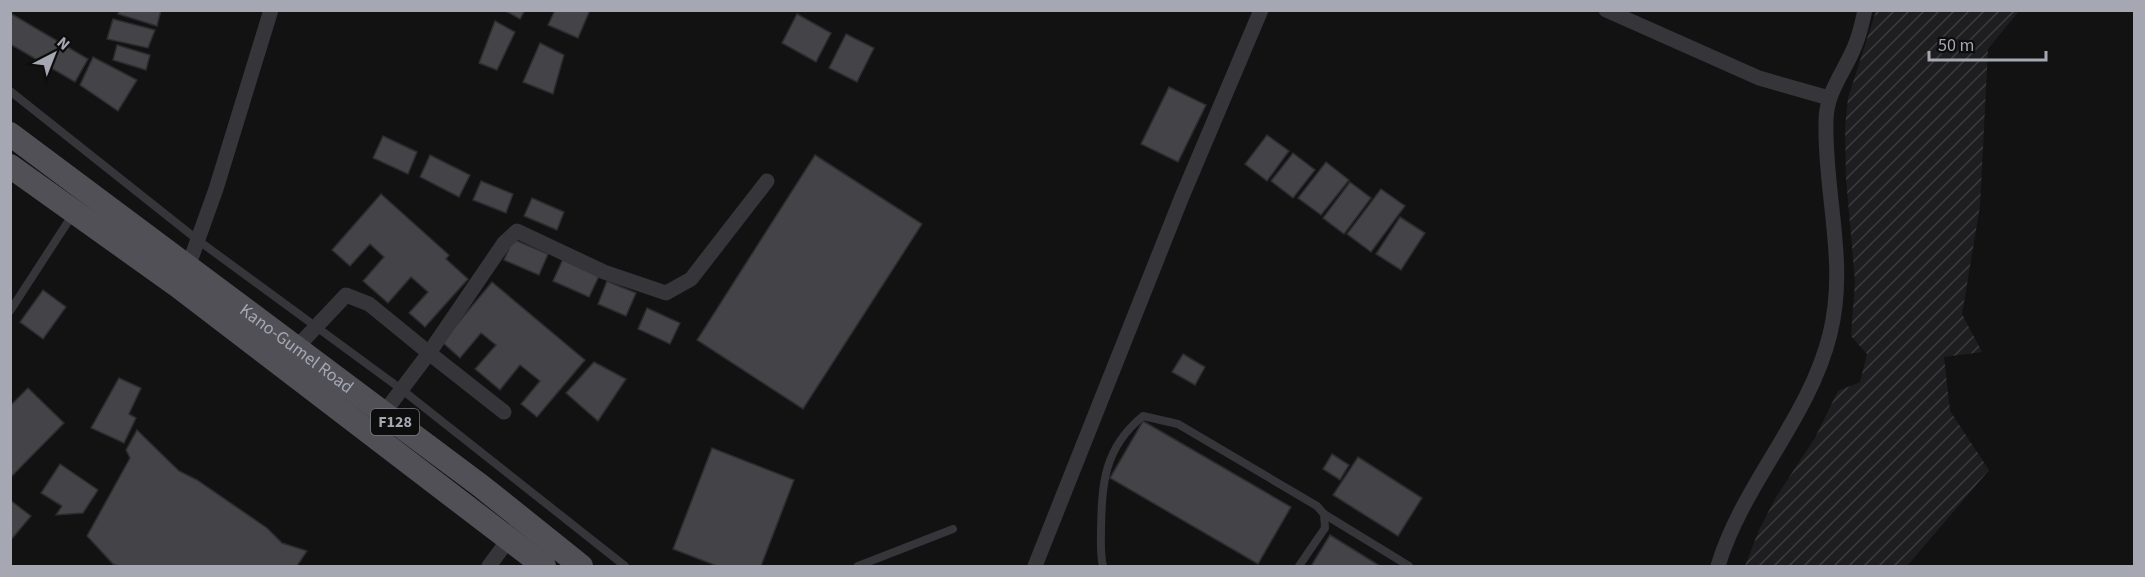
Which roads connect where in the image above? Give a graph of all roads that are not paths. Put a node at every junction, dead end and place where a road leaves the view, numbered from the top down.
1 (1261, 10) edge
2 (1606, 10) edge
3 (1865, 10) edge
4 (272, 11) edge
5 (10, 91) edge
6 (1829, 98) junction
7 (10, 134) edge
8 (10, 166) edge
9 (767, 181) dead end
10 (74, 213) junction
11 (199, 241) junction
12 (188, 267) junction
13 (10, 311) edge
14 (316, 327) junction
15 (297, 347) junction
16 (429, 353) junction
17 (326, 385) junction
18 (401, 389) junction
19 (504, 412) dead end
20 (383, 414) junction
21 (1324, 513) junction
22 (953, 529) dead end
23 (509, 539) junction
24 (489, 567) edge
25 (544, 567) edge
26 (581, 567) edge
27 (625, 567) edge
28 (858, 567) edge
29 (1035, 567) edge
30 (1103, 567) edge
31 (1299, 567) edge
32 (1409, 567) edge
33 (1718, 567) edge

1 - 29 street
2 - 6 street
3 - 6 street
4 - 11 street
5 - 11 lane
6 - 33 street
7 - 12 main road, Kano-Gumel Road / F128
8 - 10 main road, Kano-Gumel Road / F128
9 - 16 street
10 - 13 lane
10 - 17 main road, Kano-Gumel Road / F128
11 - 12 street
11 - 14 lane
12 - 15 main road, Kano-Gumel Road / F128
14 - 15 street
14 - 16 street
14 - 18 lane
15 - 17 main road, Kano-Gumel Road / F128
16 - 18 street
16 - 19 street
17 - 20 main road, Kano-Gumel Road / F128
17 - 23 main road, Kano-Gumel Road / F128
18 - 20 street
18 - 27 lane
20 - 26 main road, Kano-Gumel Road / F128
21 - 30 lane
21 - 31 lane
21 - 32 lane
22 - 28 lane
23 - 24 street
23 - 25 main road, Kano-Gumel Road / F128

